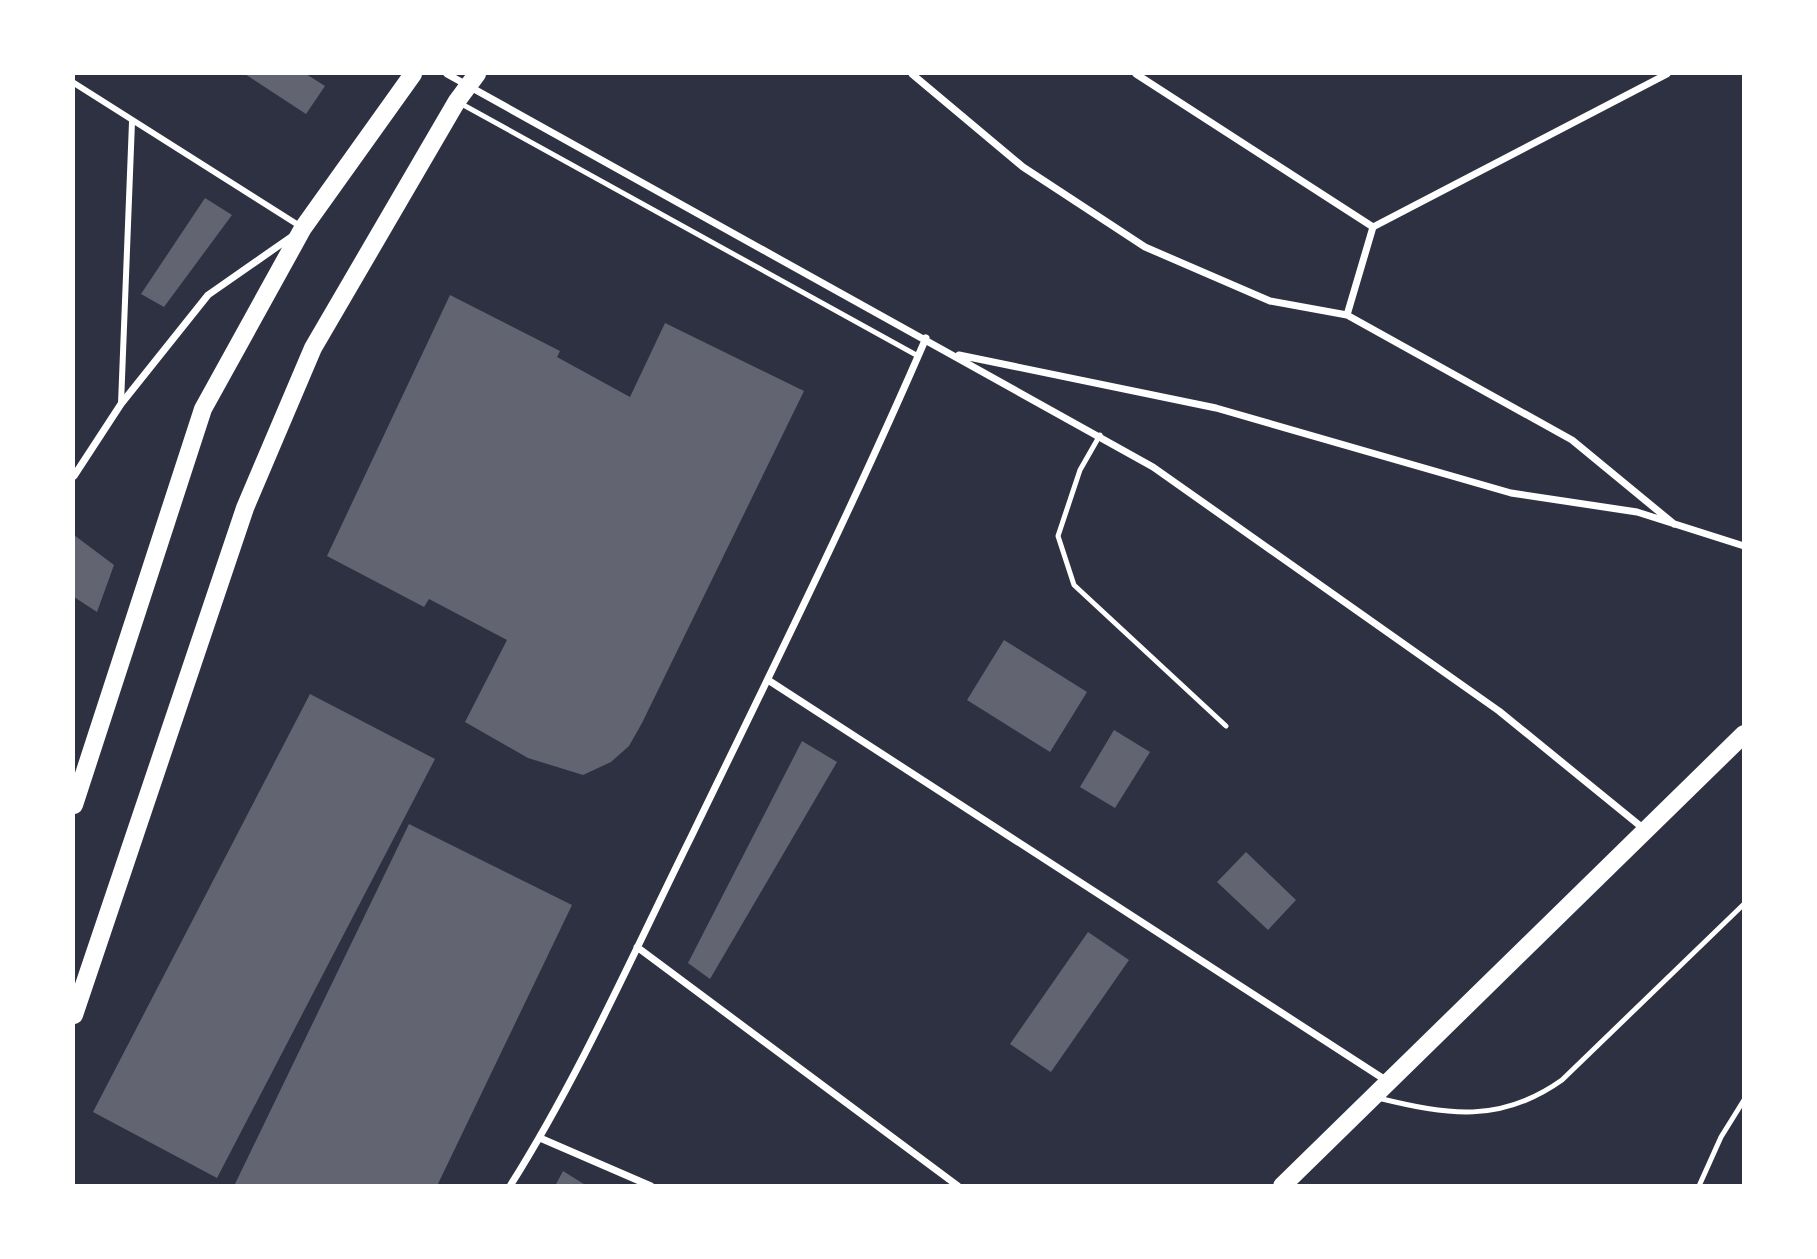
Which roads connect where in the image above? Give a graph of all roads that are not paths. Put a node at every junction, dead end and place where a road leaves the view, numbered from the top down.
1 (413, 74) edge
2 (447, 74) edge
3 (912, 74) edge
4 (1136, 74) edge
5 (1667, 74) edge
6 (473, 79) edge
7 (74, 83) edge
8 (457, 101) junction
9 (132, 122) junction
10 (1374, 227) junction
11 (303, 228) junction
12 (1347, 315) junction
13 (926, 338) junction
14 (952, 353) junction
15 (918, 356) junction
16 (121, 404) junction
17 (1100, 435) junction
18 (74, 477) edge
19 (1674, 524) junction
20 (1744, 546) edge
21 (768, 680) junction
22 (1226, 726) dead end
23 (1744, 734) edge
24 (74, 805) edge
25 (1645, 830) junction
26 (1744, 904) edge
27 (637, 947) junction
28 (74, 1015) edge
29 (1388, 1081) junction
30 (1371, 1097) junction
31 (1744, 1100) edge
32 (540, 1138) junction
33 (510, 1185) edge
34 (651, 1185) edge
35 (958, 1185) edge
36 (1282, 1185) edge
37 (1699, 1185) edge

1 - 11 main road
2 - 6 street
3 - 12 street
4 - 10 street
5 - 10 street
6 - 8 main road
6 - 13 street
7 - 9 street
8 - 15 lane
8 - 28 main road
9 - 11 street
9 - 16 street
10 - 12 street
11 - 16 street
11 - 24 main road
12 - 19 street
13 - 14 street
13 - 15 street
14 - 17 street
14 - 19 street
15 - 21 street
16 - 18 street
17 - 22 lane
17 - 25 street
19 - 20 street
21 - 27 street
21 - 29 street
23 - 25 main road
25 - 29 main road
26 - 30 lane
27 - 32 street
27 - 35 street
29 - 30 main road
30 - 36 main road
31 - 37 lane
32 - 33 street
32 - 34 street

